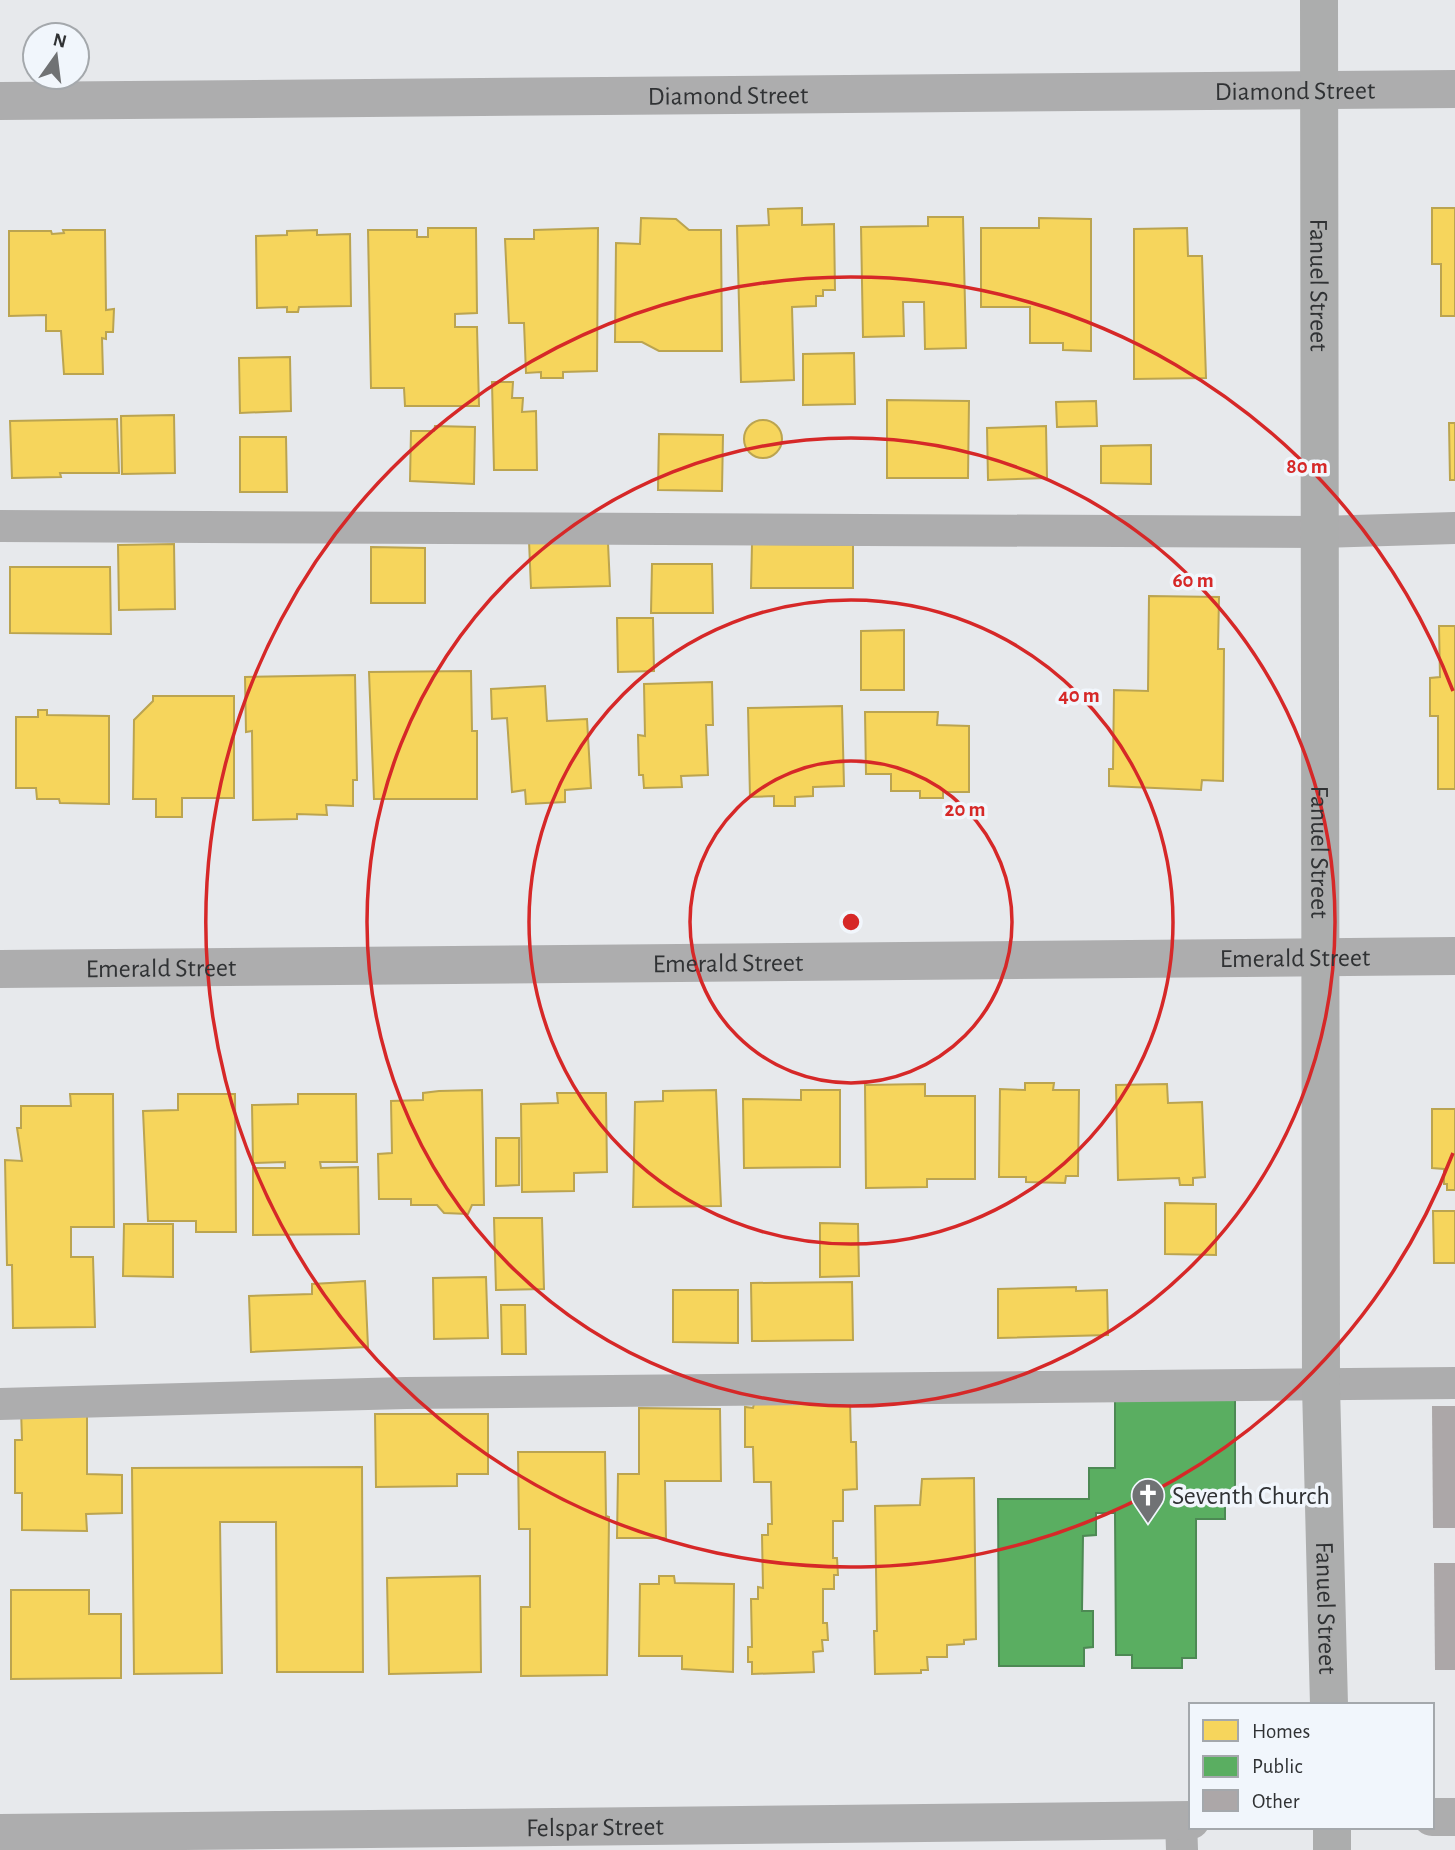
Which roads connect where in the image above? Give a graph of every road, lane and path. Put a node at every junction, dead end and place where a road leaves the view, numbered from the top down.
1 (1319, 0) edge
2 (1320, 89) junction
3 (1455, 89) edge
4 (0, 101) edge
5 (0, 526) edge
6 (1455, 528) edge
7 (1320, 532) junction
8 (1455, 956) edge
9 (1321, 957) junction
10 (0, 969) edge
11 (1455, 1383) edge
12 (1321, 1386) junction
13 (0, 1405) edge
14 (1329, 1703) edge
15 (1434, 1817) edge
16 (1455, 1817) edge
17 (1332, 1829) edge
18 (1185, 1830) edge
19 (0, 1833) edge
20 (1332, 1850) edge

1 - 2 street, Fanuel Street
2 - 3 street, Diamond Street
2 - 4 street, Diamond Street
2 - 7 street, Fanuel Street
5 - 7 lane
6 - 7 lane
7 - 9 street, Fanuel Street
8 - 9 street, Emerald Street
9 - 10 street, Emerald Street
9 - 12 street, Fanuel Street
11 - 12 lane
12 - 13 lane
12 - 14 street, Fanuel Street
15 - 16 street
17 - 20 street
18 - 19 street, Felspar Street

